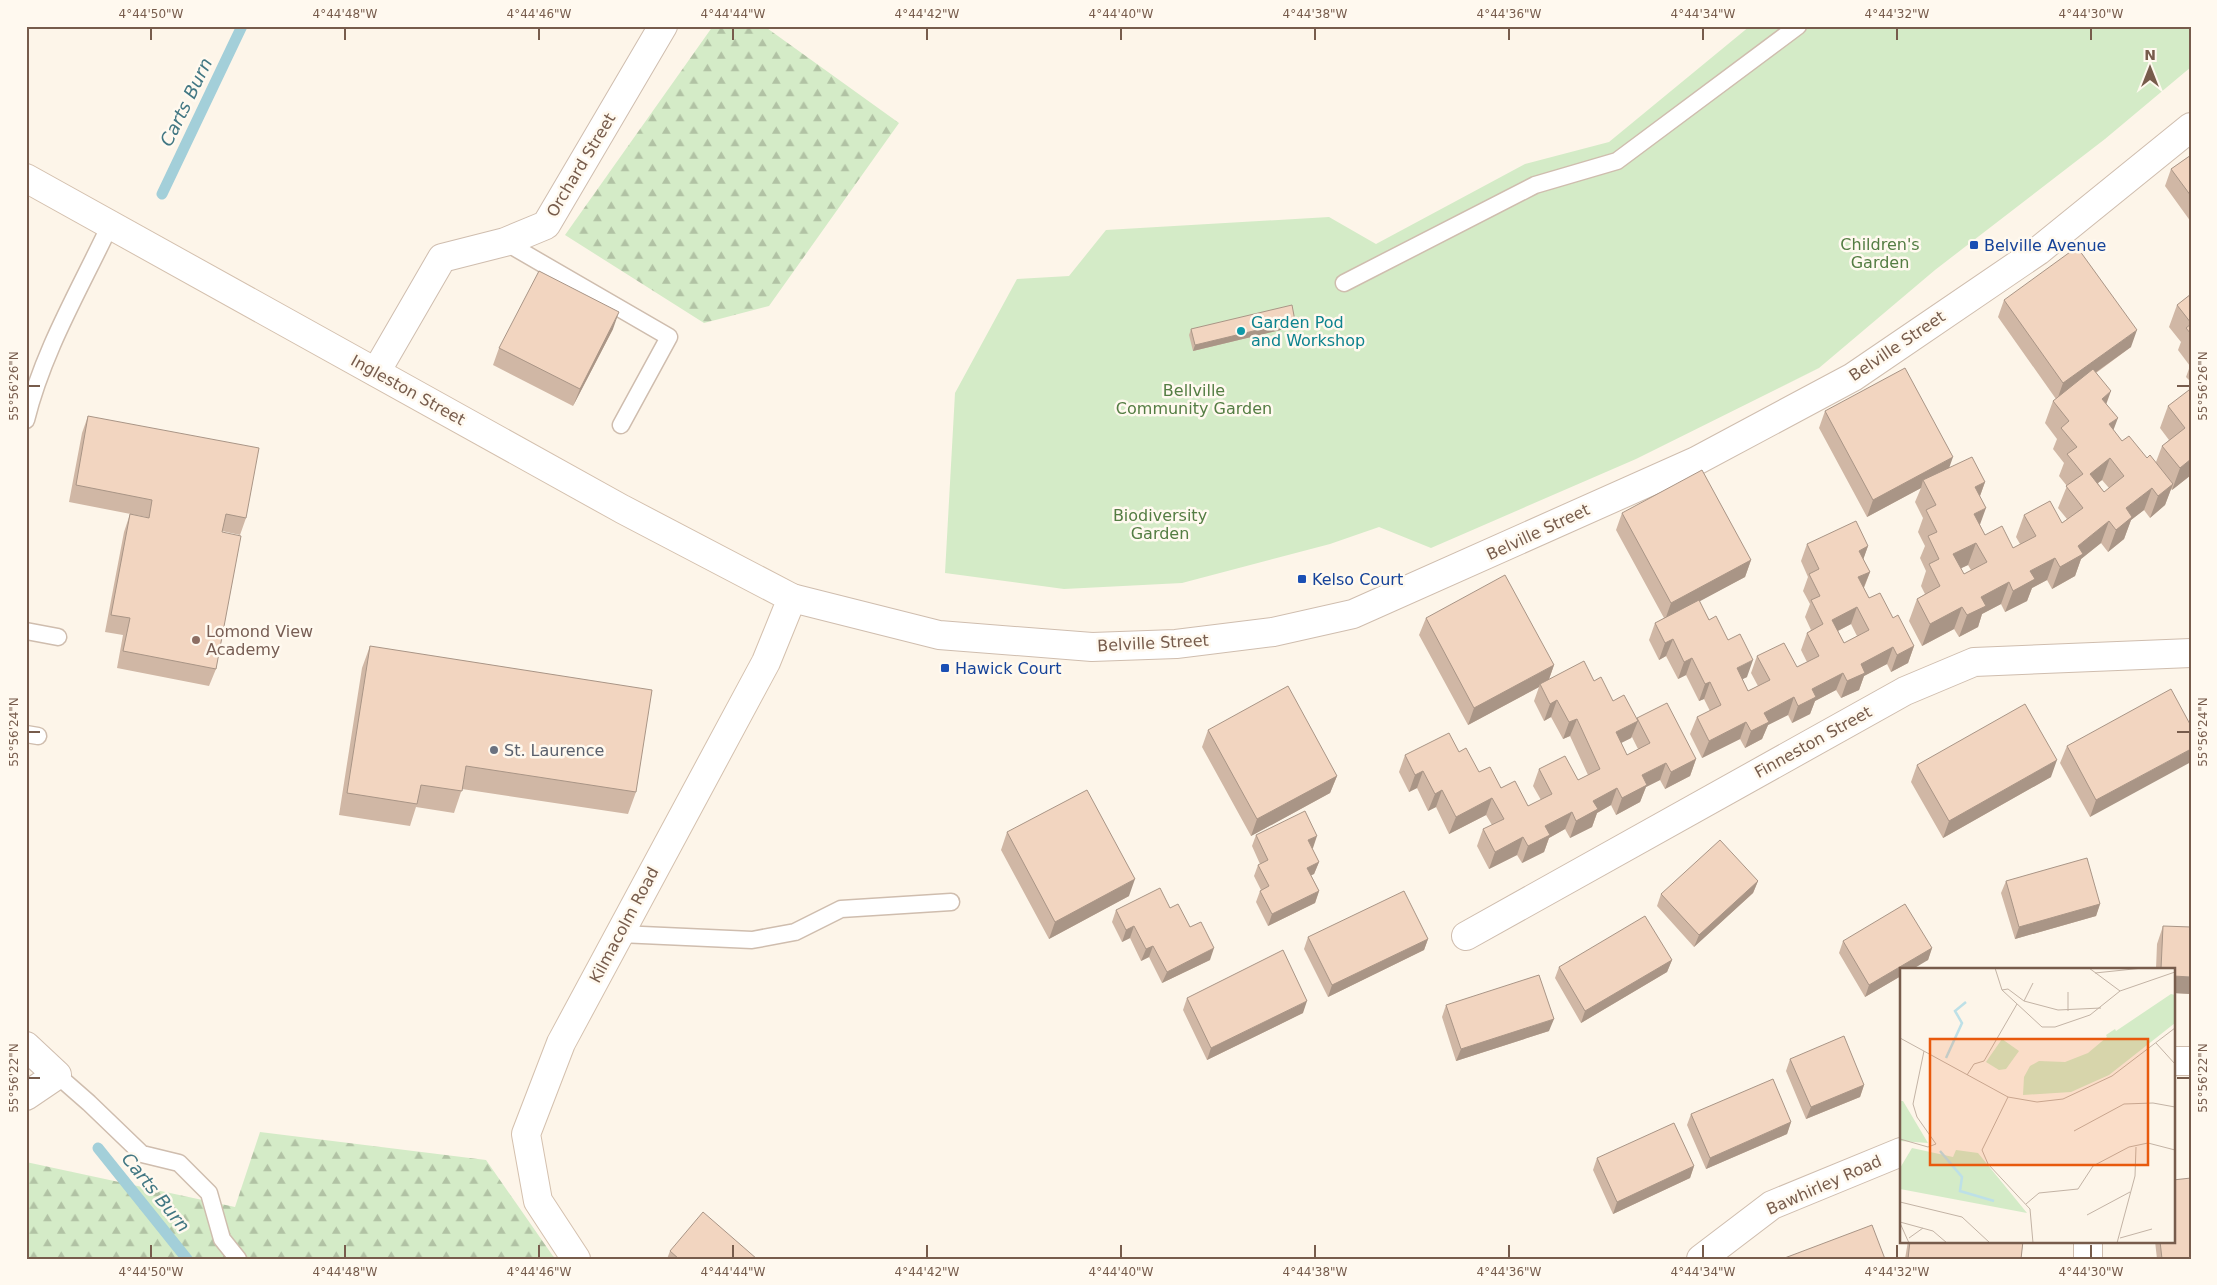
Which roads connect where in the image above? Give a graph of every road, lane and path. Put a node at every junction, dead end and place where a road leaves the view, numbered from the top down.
1 (663, 26) edge
2 (1798, 26) edge
3 (2191, 127) edge
4 (26, 178) edge
5 (110, 225) junction
6 (505, 242) junction
7 (1344, 283) dead end
8 (376, 372) junction
9 (26, 420) edge
10 (621, 425) dead end
11 (792, 598) junction
12 (26, 631) edge
13 (58, 637) dead end
14 (2191, 653) edge
15 (951, 902) dead end
16 (620, 934) junction
17 (1466, 936) dead end
18 (26, 1046) edge
19 (2174, 1061) edge
20 (2191, 1061) edge
21 (57, 1076) junction
22 (26, 1096) edge
23 (1900, 1152) edge
24 (2088, 1242) edge
25 (238, 1259) edge
26 (576, 1259) edge
27 (1702, 1259) edge
28 (2088, 1259) edge

1 - 6 street, Orchard Street
2 - 7 lane
3 - 11 street, Belville Street
4 - 5 street, Ingleston Street
5 - 8 street, Ingleston Street
5 - 9 lane
6 - 8 street, Orchard Street
6 - 10 lane
8 - 11 street, Ingleston Street
11 - 16 street, Kilmacolm Road
12 - 13 lane
14 - 17 street, Finneston Street
15 - 16 lane
16 - 26 street, Kilmacolm Road
18 - 21 street
19 - 20 street
21 - 22 street
21 - 25 lane
23 - 27 street, Bawhirley Road
24 - 28 street

